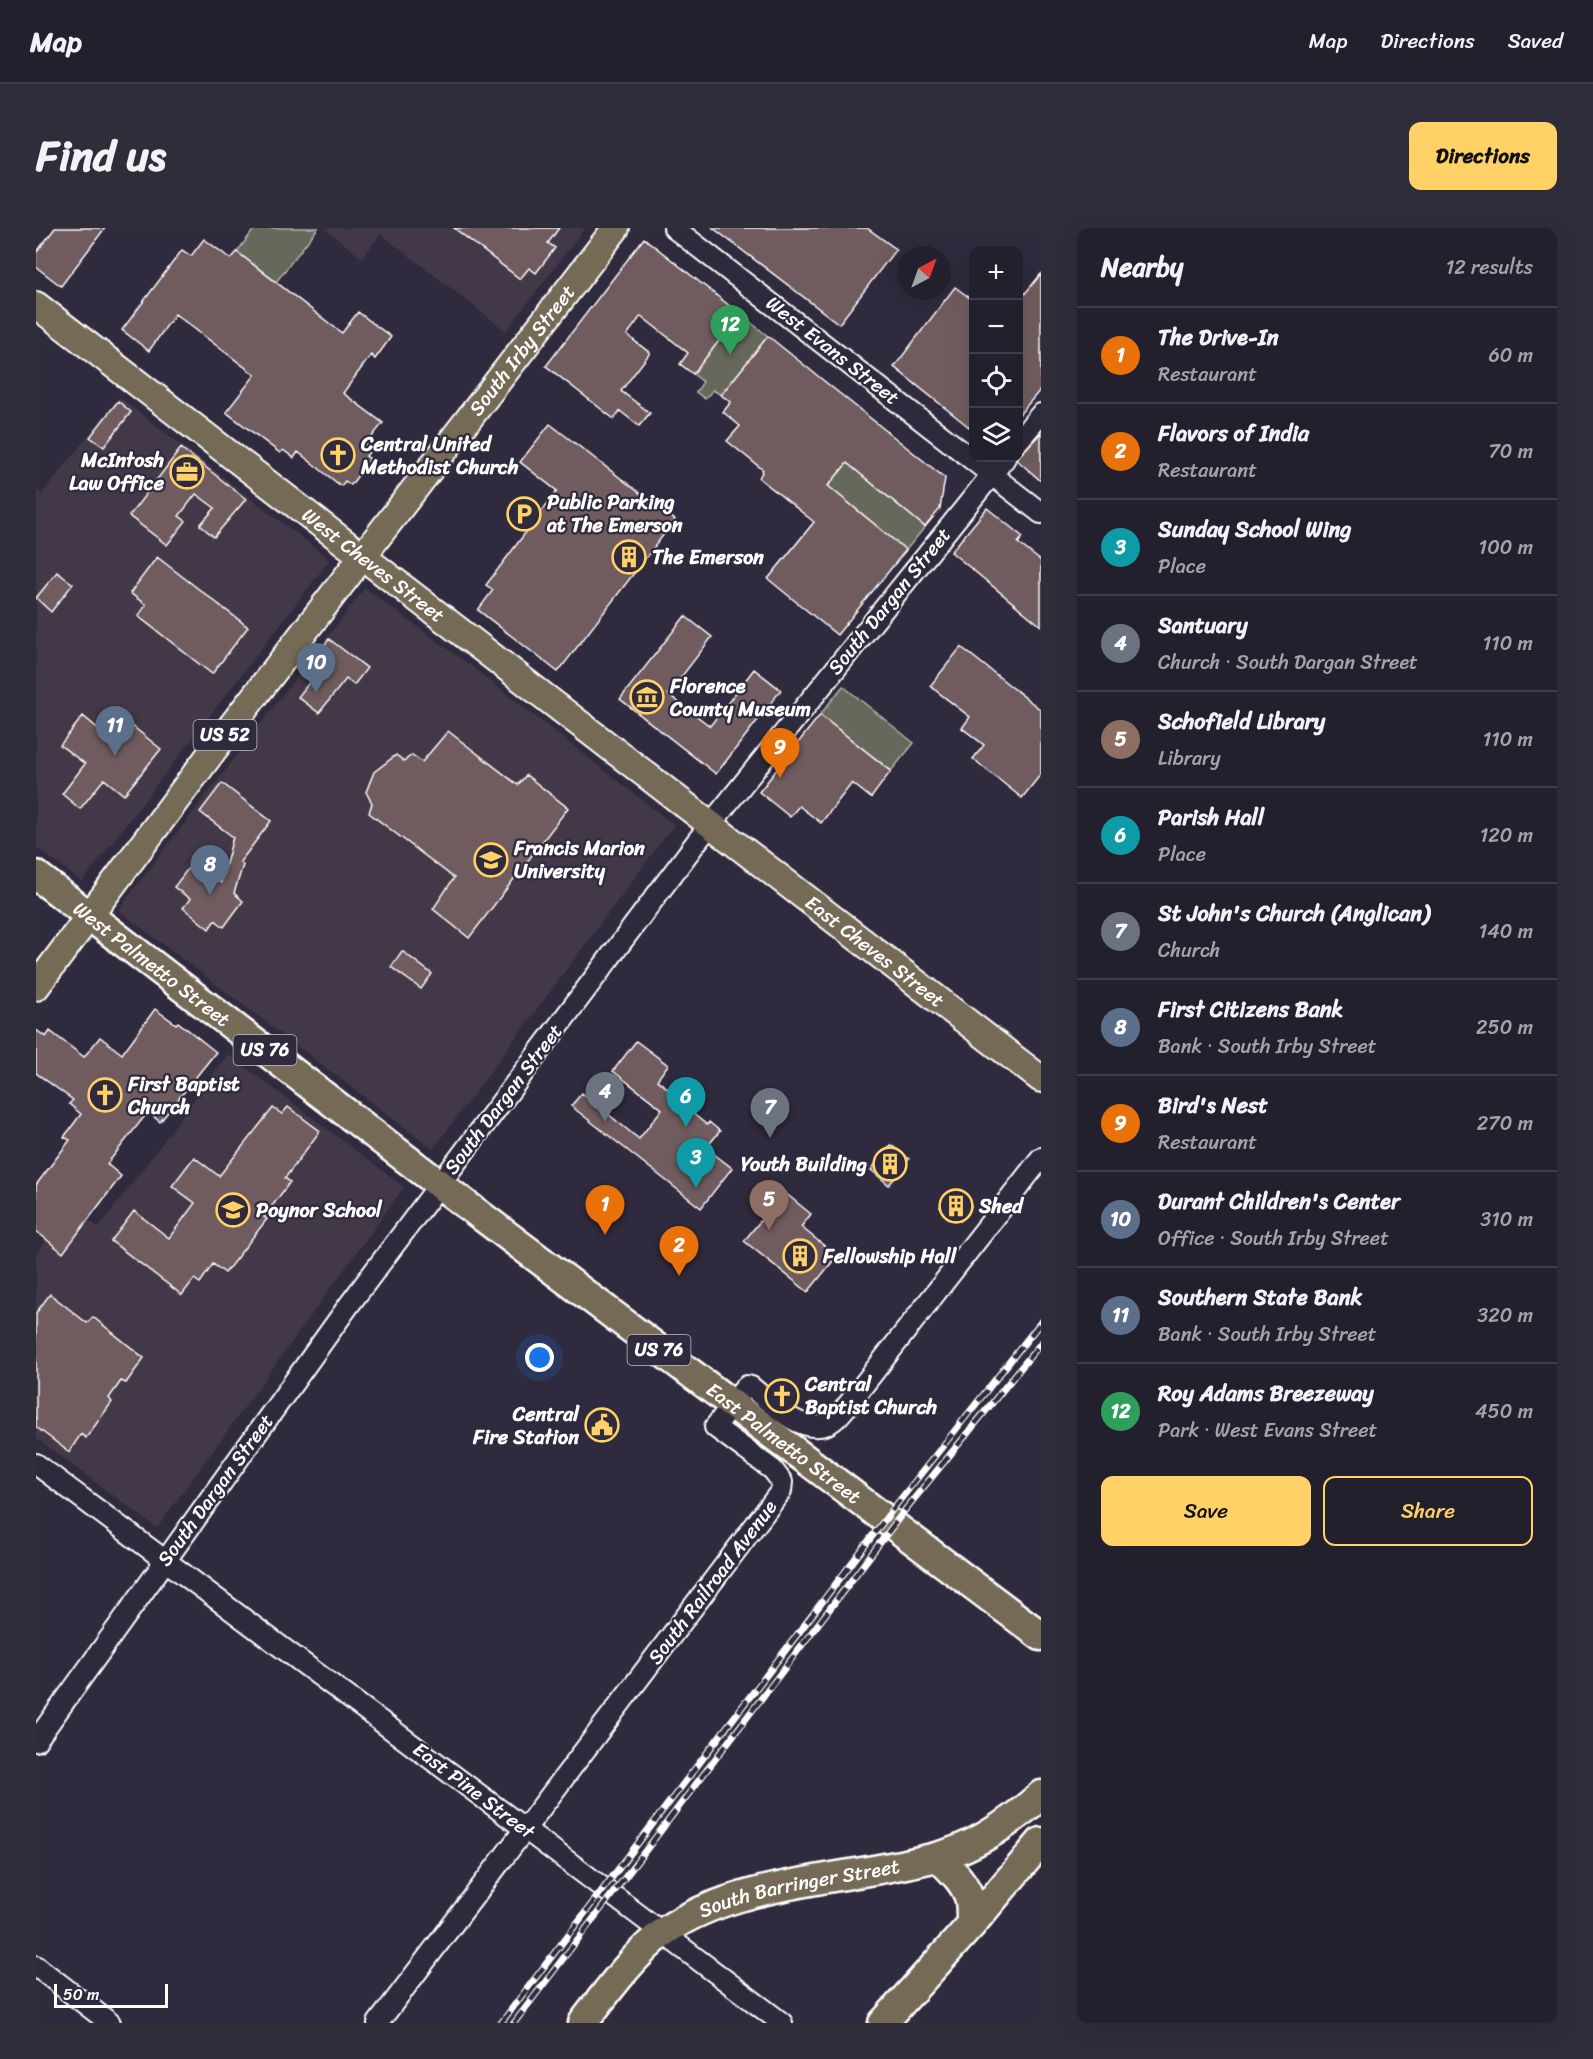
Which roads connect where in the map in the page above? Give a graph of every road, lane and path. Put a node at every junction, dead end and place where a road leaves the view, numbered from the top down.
1 (616, 228) edge
2 (674, 228) edge
3 (36, 305) edge
4 (1041, 414) edge
5 (1023, 435) edge
6 (1001, 462) edge
7 (991, 473) junction
8 (1041, 513) edge
9 (364, 557) junction
10 (710, 825) junction
11 (36, 875) edge
12 (90, 917) junction
13 (36, 987) edge
14 (1041, 1079) edge
15 (1041, 1158) edge
16 (439, 1184) junction
17 (732, 1404) junction
18 (36, 1464) edge
19 (165, 1559) junction
20 (1041, 1636) edge
21 (36, 1741) edge
22 (1041, 1795) edge
23 (525, 1829) junction
24 (1041, 1842) edge
25 (938, 1857) junction
26 (971, 1925) junction
27 (663, 1933) junction
28 (36, 1966) edge
29 (110, 2023) edge
30 (378, 2023) edge
31 (583, 2023) edge
32 (782, 2023) edge
33 (883, 2023) edge

1 - 9 main road, South Irby Street / US 52
2 - 7 street, West Evans Street
3 - 9 main road, West Cheves Street
4 - 5 street
6 - 7 street, South Dargan Street
7 - 8 street, West Evans Street
7 - 10 street, South Dargan Street
9 - 10 main road, West Cheves Street
9 - 12 main road, South Irby Street / US 52
10 - 14 main road, East Cheves Street
10 - 16 street, South Dargan Street
11 - 12 highway, West Palmetto Street / US 76
12 - 13 main road, South Irby Street / US 52
12 - 16 highway, West Palmetto Street / US 76
15 - 17 street, South Railroad Avenue
16 - 17 highway, East Palmetto Street / US 76
16 - 19 street, South Dargan Street
17 - 20 highway, East Palmetto Street / US 76
17 - 23 street, South Railroad Avenue
18 - 19 street, East Pine Street
19 - 21 street, South Dargan Street
19 - 23 street, East Pine Street
22 - 25 highway, South Barringer Street
23 - 27 street, East Pine Street
23 - 30 street, South Railroad Avenue
24 - 26 highway
25 - 26 highway
25 - 27 highway, South Barringer Street
26 - 33 highway
27 - 31 highway, South Barringer Street
27 - 32 street, East Pine Street
28 - 29 street

